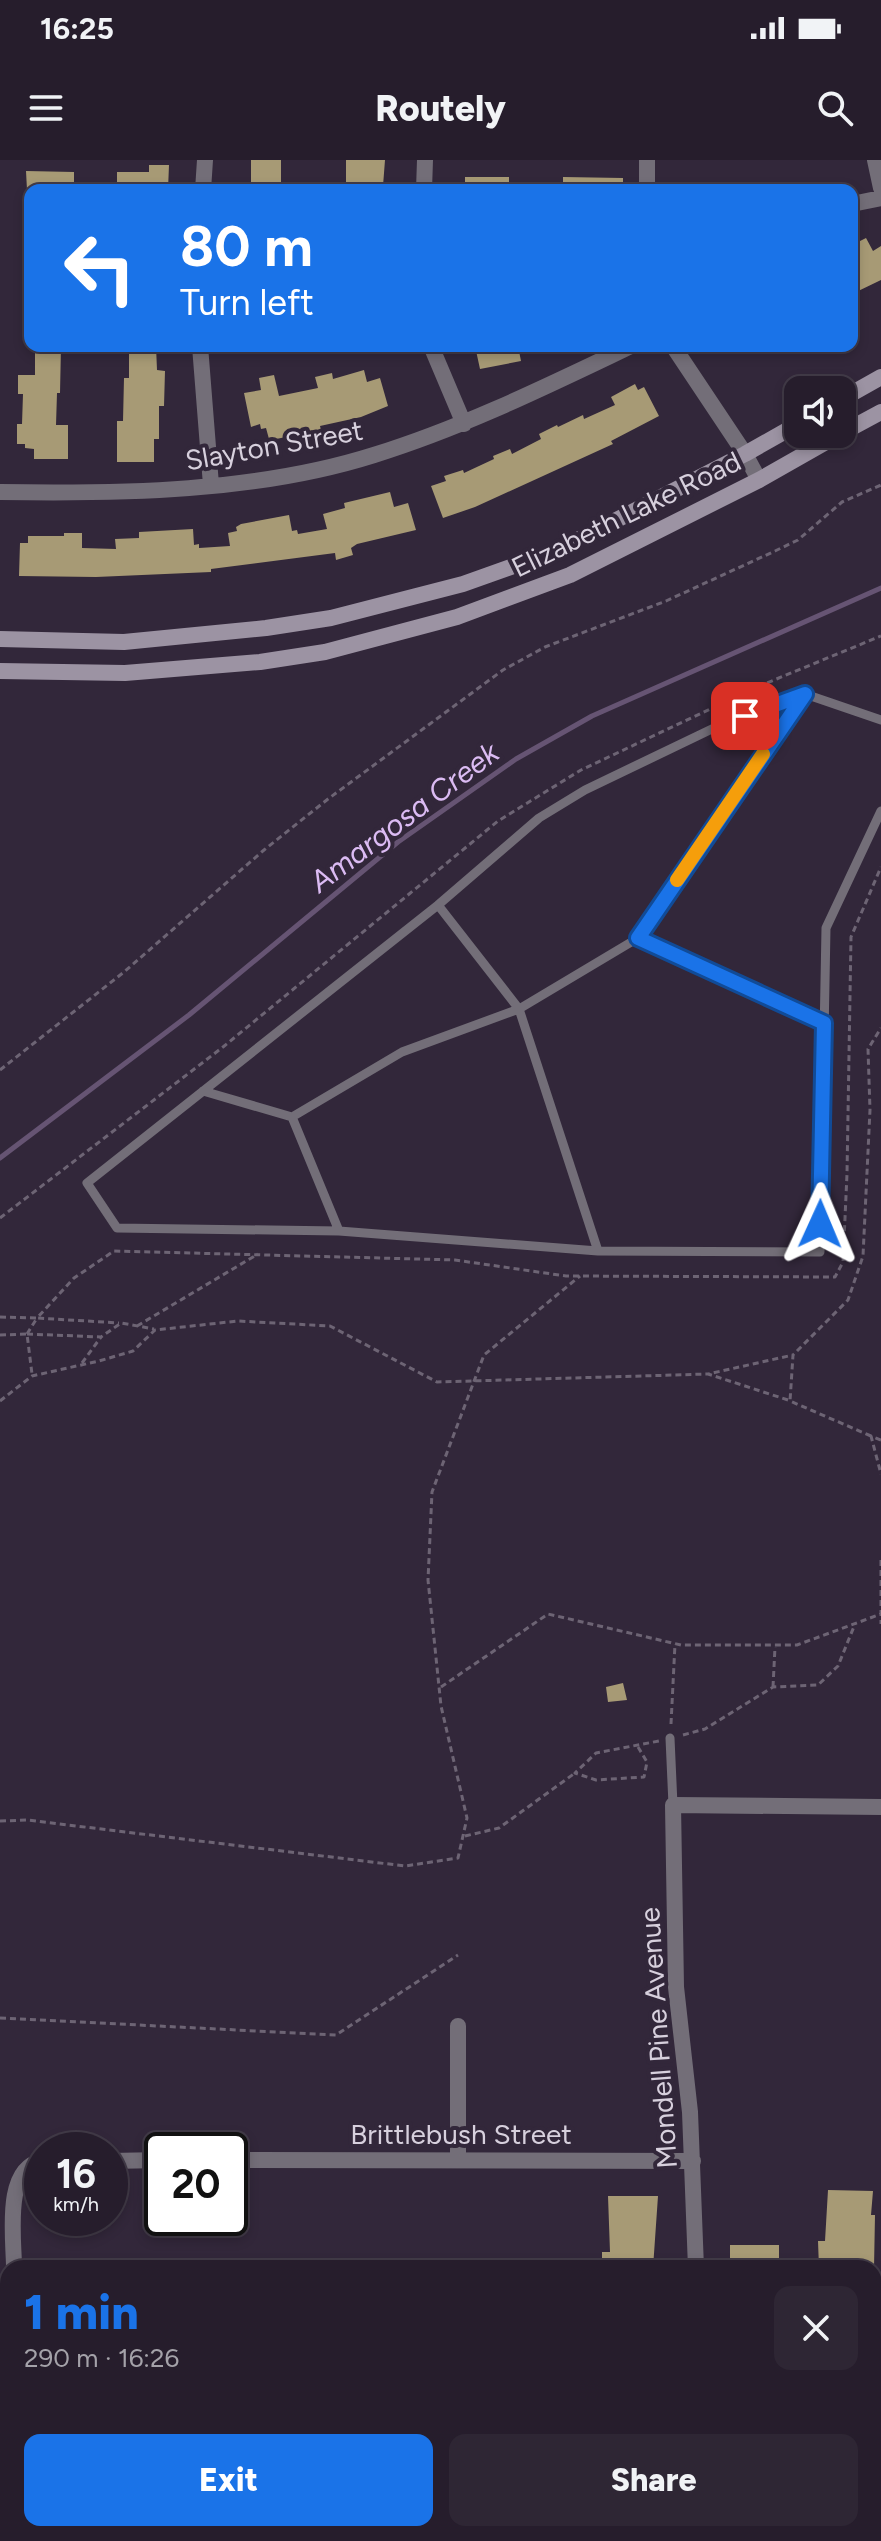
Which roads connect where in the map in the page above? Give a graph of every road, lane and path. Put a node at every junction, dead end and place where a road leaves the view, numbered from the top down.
1 (205, 160) edge
2 (425, 160) edge
3 (647, 160) edge
4 (875, 160) edge
5 (203, 184) edge
6 (424, 184) edge
7 (647, 184) edge
8 (881, 188) edge
9 (881, 198) edge
10 (858, 203) edge
11 (200, 352) edge
12 (434, 352) edge
13 (618, 352) edge
14 (677, 352) edge
15 (881, 377) edge
16 (856, 391) edge
17 (881, 412) edge
18 (464, 424) junction
19 (856, 426) edge
20 (784, 432) edge
21 (816, 448) edge
22 (745, 454) junction
23 (759, 480) junction
24 (211, 485) junction
25 (881, 485) edge
26 (0, 492) edge
27 (0, 639) edge
28 (0, 671) edge
29 (805, 694) junction
30 (881, 720) edge
31 (881, 811) edge
32 (881, 867) edge
33 (438, 905) junction
34 (638, 938) junction
35 (519, 1009) junction
36 (824, 1023) junction
37 (881, 1028) edge
38 (0, 1070) edge
39 (203, 1091) junction
40 (292, 1117) junction
41 (339, 1231) junction
42 (598, 1251) junction
43 (258, 1254) junction
44 (580, 1276) junction
45 (0, 1317) edge
46 (37, 1318) junction
47 (121, 1323) junction
48 (137, 1326) junction
49 (155, 1330) junction
50 (27, 1334) junction
51 (0, 1335) edge
52 (101, 1337) junction
53 (793, 1355) junction
54 (80, 1365) junction
55 (708, 1374) junction
56 (32, 1376) junction
57 (474, 1382) junction
58 (0, 1401) edge
59 (790, 1401) junction
60 (871, 1436) junction
61 (881, 1440) edge
62 (881, 1474) edge
63 (881, 1560) edge
64 (880, 1614) edge
65 (855, 1624) junction
66 (881, 1624) edge
67 (675, 1643) junction
68 (775, 1645) junction
69 (773, 1687) junction
70 (439, 1688) junction
71 (670, 1738) junction
72 (638, 1747) junction
73 (575, 1773) junction
74 (673, 1805) junction
75 (881, 1807) edge
76 (0, 1821) edge
77 (463, 1837) junction
78 (458, 1955) dead end
79 (0, 2018) edge
80 (458, 2026) dead end
81 (458, 2159) junction
82 (248, 2160) edge
83 (693, 2161) junction
84 (24, 2171) edge
85 (14, 2260) edge
86 (696, 2260) edge

1 - 5 street
2 - 6 street
3 - 7 street
4 - 8 street
9 - 10 street
11 - 24 street
12 - 18 street
13 - 18 street, Slayton Street
14 - 22 street
15 - 16 main road
17 - 19 main road, Elizabeth Lake Road
18 - 24 street, Slayton Street
20 - 22 main road, Elizabeth Lake Road
21 - 23 main road, Elizabeth Lake Road
22 - 23 street
22 - 27 main road, Elizabeth Lake Road
23 - 28 main road, Elizabeth Lake Road
24 - 26 street, Slayton Street
25 - 38 path
29 - 30 lane
29 - 33 lane
29 - 34 lane
31 - 36 lane
32 - 44 path
33 - 35 lane
33 - 39 lane
34 - 35 lane
34 - 36 lane
35 - 40 lane
35 - 42 lane
36 - 42 lane
37 - 53 path
39 - 40 lane
39 - 41 lane
40 - 41 lane
41 - 42 lane
43 - 44 path
43 - 46 path
43 - 48 path
44 - 57 path
45 - 46 path
46 - 47 path
46 - 50 path
47 - 48 path
47 - 52 path
48 - 49 path
49 - 54 path
49 - 57 path
50 - 51 path
50 - 52 path
50 - 56 path
52 - 54 path
53 - 55 path
53 - 59 path
54 - 56 path
55 - 57 path
55 - 59 path
56 - 58 path
57 - 70 path
59 - 60 path
60 - 61 path
60 - 62 path
63 - 64 path
64 - 65 path
64 - 66 path
65 - 68 path
65 - 69 path
67 - 68 path
67 - 70 path
67 - 71 path
68 - 69 path
69 - 71 path
70 - 77 path
71 - 72 path
71 - 74 lane
72 - 73 path
72 - 73 path
73 - 77 path
74 - 75 street
74 - 83 street, Mondell Pine Avenue
76 - 77 path
78 - 79 path
80 - 81 street
81 - 82 street, Brittlebush Street
81 - 83 street, Brittlebush Street
83 - 86 street, Mondell Pine Avenue
84 - 85 street

